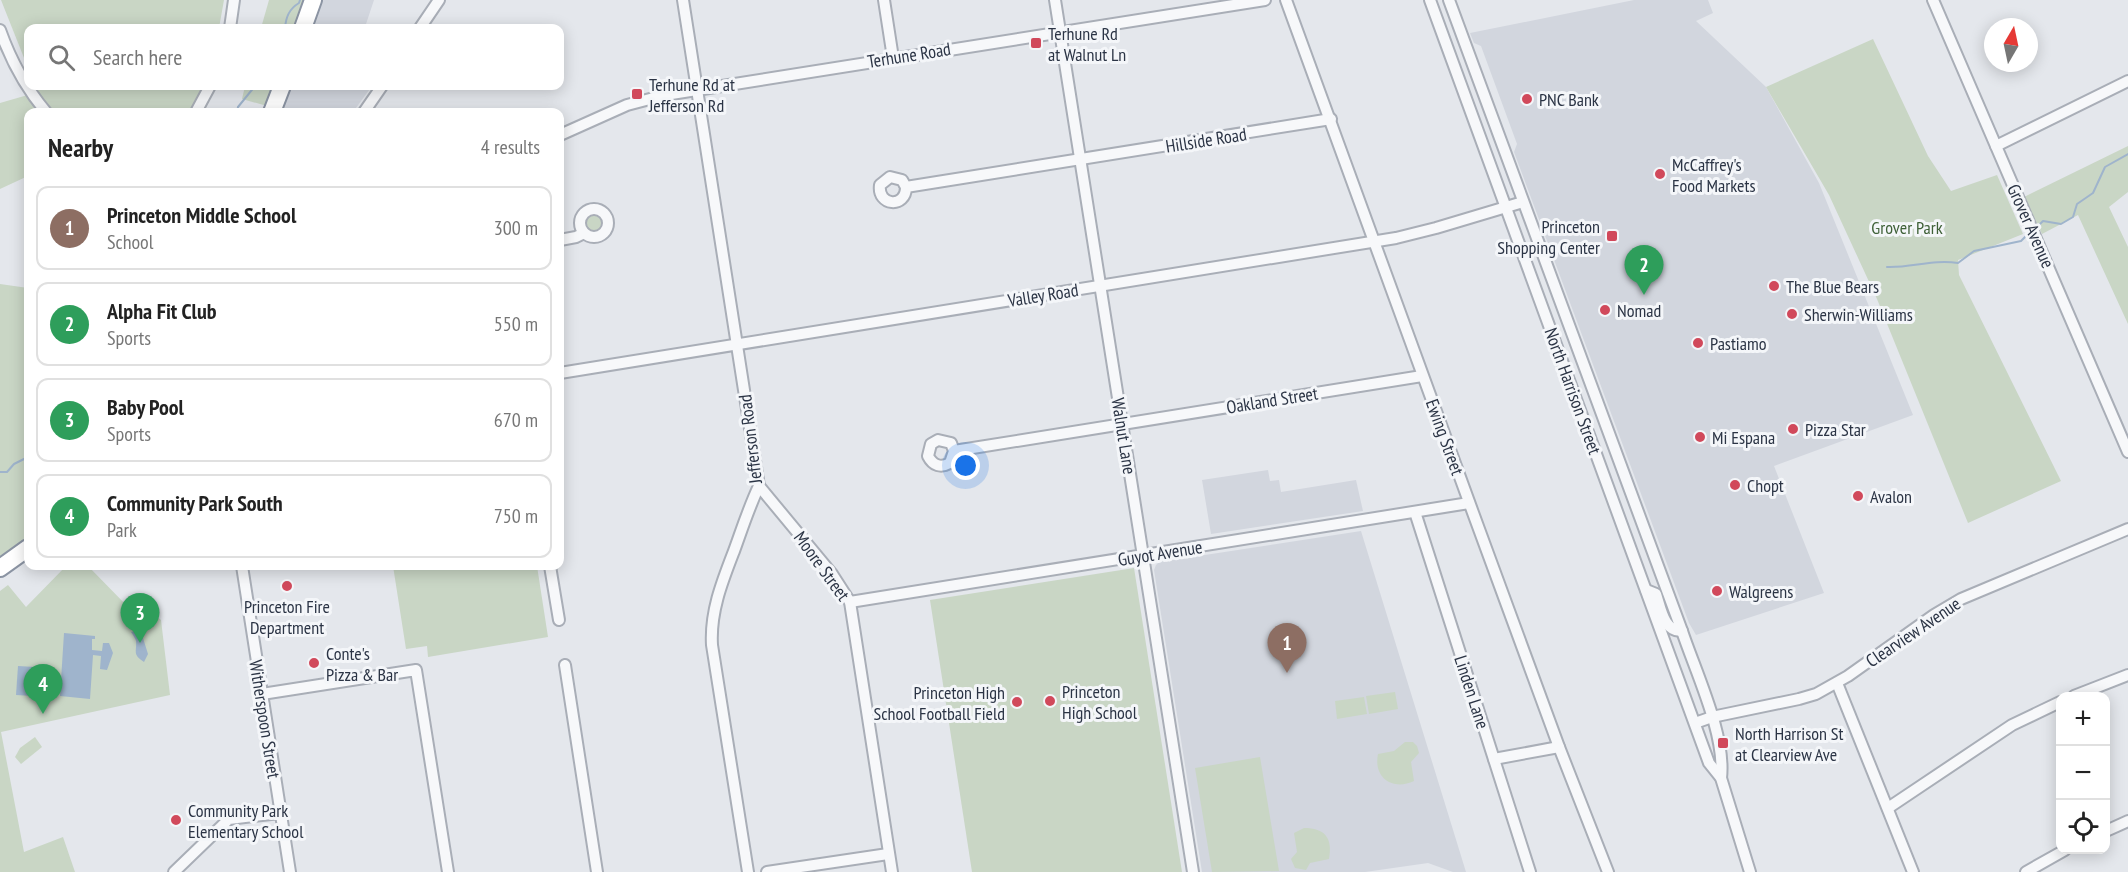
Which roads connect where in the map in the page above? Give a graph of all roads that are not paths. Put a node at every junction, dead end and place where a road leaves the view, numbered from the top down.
1 (234, 0) edge
2 (313, 0) edge
3 (439, 0) edge
4 (683, 0) edge
5 (884, 0) edge
6 (1055, 0) edge
7 (1265, 0) edge
8 (1286, 0) edge
9 (1430, 0) edge
10 (1449, 0) edge
11 (1933, 0) edge
12 (231, 24) edge
13 (304, 24) edge
14 (423, 24) edge
15 (0, 30) edge
16 (1060, 32) junction
17 (893, 58) junction
18 (2128, 81) edge
19 (24, 83) edge
20 (697, 89) junction
21 (29, 90) edge
22 (208, 90) edge
23 (280, 90) edge
24 (379, 90) edge
25 (43, 108) edge
26 (198, 108) edge
27 (274, 108) edge
28 (367, 108) edge
29 (1331, 119) junction
30 (564, 133) edge
31 (1996, 146) junction
32 (1080, 160) junction
33 (906, 188) dead end
34 (1523, 202) junction
35 (1506, 207) junction
36 (584, 232) dead end
37 (564, 239) edge
38 (1374, 242) junction
39 (1100, 286) junction
40 (737, 344) junction
41 (564, 372) edge
42 (1422, 376) junction
43 (1122, 424) junction
44 (954, 451) dead end
45 (2128, 452) edge
46 (759, 486) junction
47 (1469, 503) junction
48 (1415, 512) junction
49 (2128, 529) edge
50 (1645, 532) junction
51 (24, 551) edge
52 (1143, 555) junction
53 (1636, 562) junction
54 (0, 568) edge
55 (243, 570) edge
56 (551, 570) edge
57 (1646, 590) junction
58 (850, 602) junction
59 (559, 620) dead end
60 (1682, 631) junction
61 (566, 664) dead end
62 (1694, 667) junction
63 (2128, 675) edge
64 (1679, 681) junction
65 (1837, 683) junction
66 (2084, 692) edge
67 (262, 694) junction
68 (2056, 704) edge
69 (1712, 717) junction
70 (1695, 723) junction
71 (1559, 747) junction
72 (1494, 759) junction
73 (1720, 778) junction
74 (1888, 808) junction
75 (280, 813) junction
76 (2128, 821) edge
77 (2110, 829) edge
78 (888, 854) junction
79 (2057, 854) edge
80 (174, 872) edge
81 (290, 872) edge
82 (448, 872) edge
83 (597, 872) edge
84 (748, 872) edge
85 (767, 872) edge
86 (892, 872) edge
87 (1192, 872) edge
88 (1530, 872) edge
89 (1608, 872) edge
90 (1750, 872) edge
91 (1913, 872) edge
92 (2026, 872) edge

1 - 12 street
2 - 13 highway
3 - 14 street
4 - 20 street, Jefferson Road
5 - 17 street
6 - 16 street, Walnut Lane
7 - 16 street, Terhune Road
8 - 29 street, Ewing Street
9 - 35 street, North Harrison Street
10 - 34 street, North Harrison Street
11 - 31 street, Grover Avenue
15 - 19 street
16 - 17 street, Terhune Road
16 - 32 street, Walnut Lane
17 - 20 street, Terhune Road
18 - 31 street
20 - 30 street, Terhune Road
20 - 40 street, Jefferson Road
21 - 25 street
22 - 26 street
23 - 27 highway
24 - 28 street
29 - 32 street, Hillside Road
29 - 38 street, Ewing Street
31 - 45 street, Grover Avenue
32 - 33 street, Hillside Road
32 - 39 street, Walnut Lane
34 - 35 street, Valley Road
34 - 50 street, North Harrison Street
35 - 38 street, Valley Road
35 - 53 street, North Harrison Street
36 - 37 street
38 - 39 street, Valley Road
38 - 42 street, Ewing Street
39 - 40 street, Valley Road
39 - 43 street, Walnut Lane
40 - 41 street, Valley Road
40 - 46 street, Jefferson Road
42 - 43 street, Oakland Street
42 - 47 street, Ewing Street
43 - 44 street, Oakland Street
43 - 52 street, Walnut Lane
46 - 58 street, Moore Street
46 - 84 street, Jefferson Road
47 - 48 street, Guyot Avenue
47 - 71 street, Ewing Street
48 - 52 street, Guyot Avenue
48 - 72 street, Linden Lane
49 - 65 street, Clearview Avenue
50 - 53 street
50 - 60 street, North Harrison Street
51 - 54 highway
52 - 58 street, Guyot Avenue
52 - 87 street, Walnut Lane
53 - 57 street, North Harrison Street
55 - 67 street, Witherspoon Street
56 - 59 street
57 - 60 street
57 - 64 street, North Harrison Street
58 - 78 street, Moore Street
60 - 62 street, North Harrison Street
61 - 83 street
62 - 64 street
62 - 69 street, North Harrison Street
63 - 66 street
64 - 70 street, North Harrison Street
65 - 69 street, Clearview Avenue
65 - 74 street
67 - 75 street, Witherspoon Street
67 - 82 street
68 - 74 street
69 - 70 street, Clearview Avenue
69 - 73 street, North Harrison Street
70 - 73 street, North Harrison Street
71 - 72 street
71 - 89 street, Ewing Street
72 - 88 street, Linden Lane
73 - 90 street, North Harrison Street
74 - 91 street
75 - 80 street
75 - 81 street, Witherspoon Street
76 - 77 street
78 - 85 street
78 - 86 street, Moore Street
79 - 92 street

